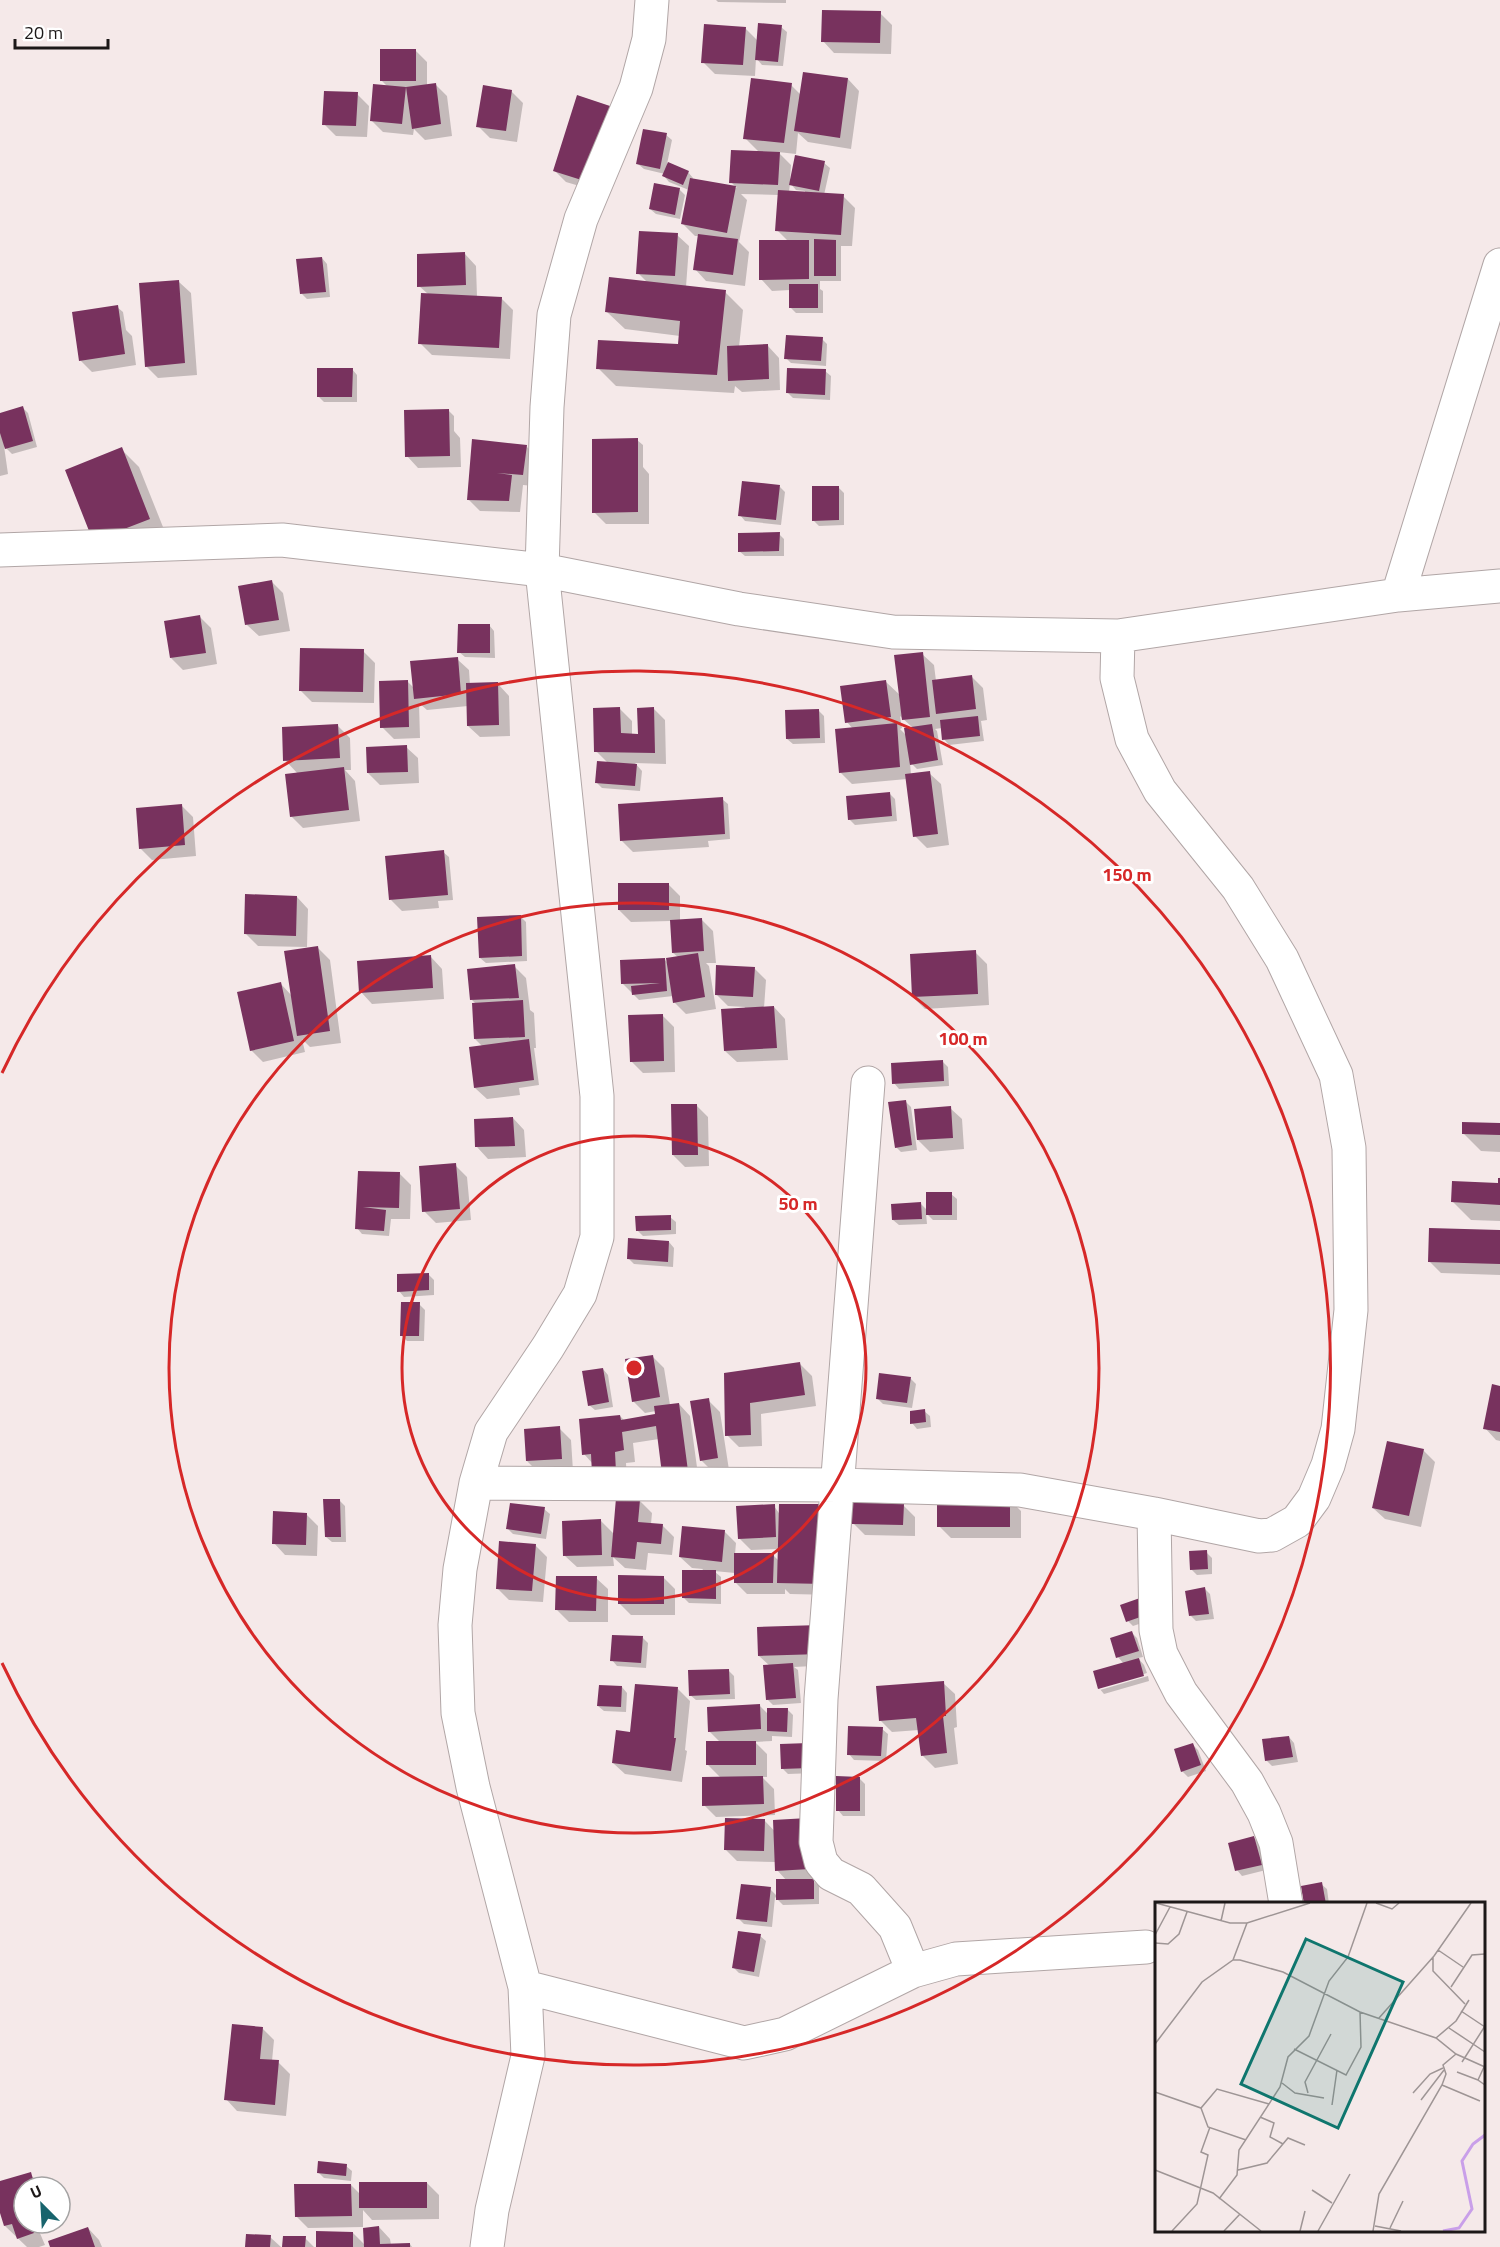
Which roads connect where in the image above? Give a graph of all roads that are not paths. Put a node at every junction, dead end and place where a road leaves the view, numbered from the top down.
1 (652, 0) edge
2 (1500, 265) edge
3 (0, 550) edge
4 (542, 570) junction
5 (1500, 586) edge
6 (1398, 595) junction
7 (1118, 636) junction
8 (868, 1083) dead end
9 (476, 1483) junction
10 (838, 1485) junction
11 (1154, 1514) junction
12 (1286, 1902) edge
13 (1146, 1947) dead end
14 (913, 1971) junction
15 (525, 1988) junction
16 (487, 2247) edge

1 - 4 street
2 - 6 street
3 - 4 street
4 - 7 street
4 - 9 street
5 - 6 street
6 - 7 street
7 - 11 street
8 - 10 street
9 - 10 street
9 - 15 street
10 - 11 street
10 - 14 street
11 - 12 street
13 - 14 street
14 - 15 street
15 - 16 street

